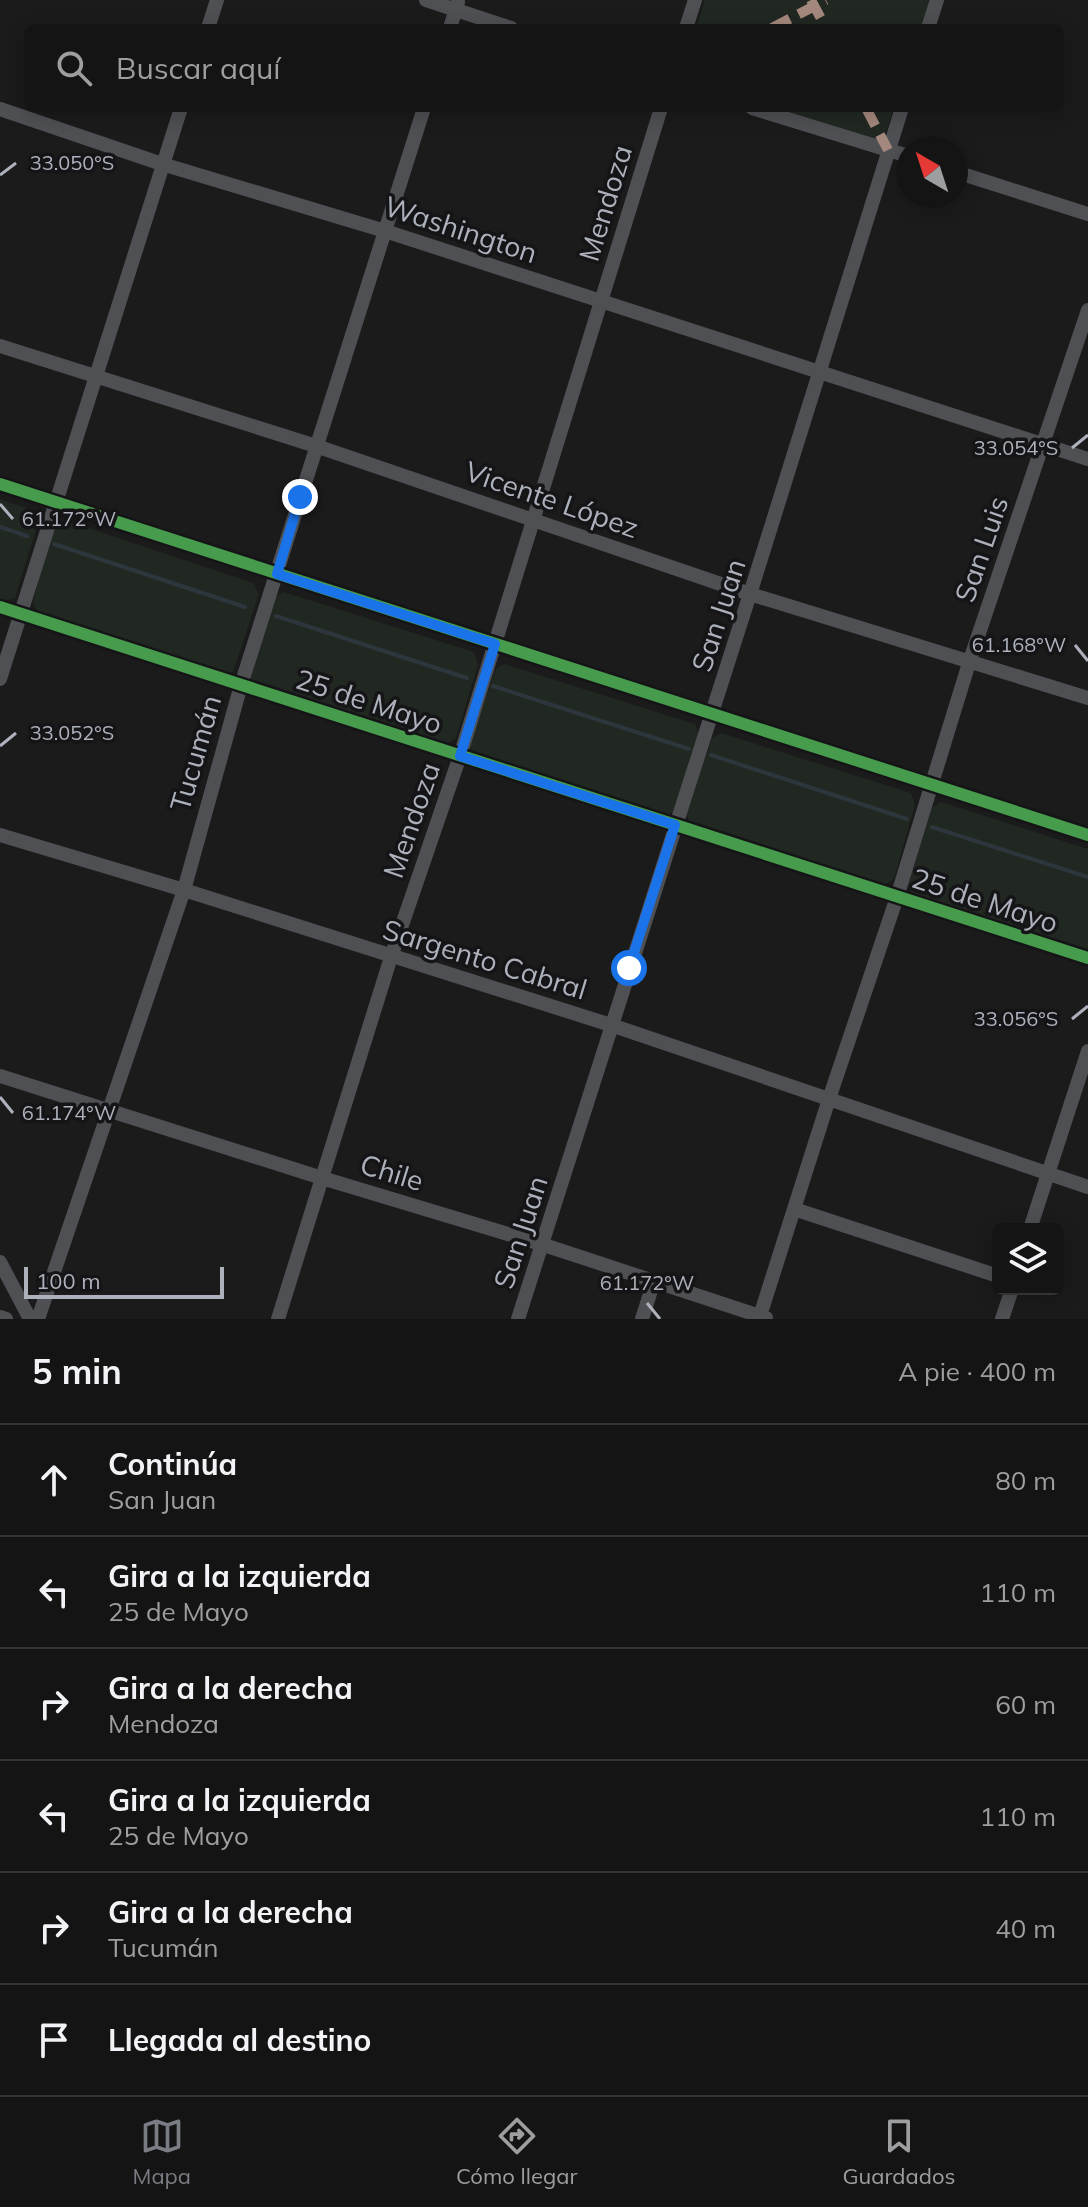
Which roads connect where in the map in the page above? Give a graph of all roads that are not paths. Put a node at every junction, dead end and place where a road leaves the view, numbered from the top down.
1 (217, 0) edge
2 (426, 0) edge
3 (695, 0) edge
4 (937, 0) edge
5 (457, 4) edge
6 (209, 24) edge
7 (451, 24) edge
8 (502, 24) edge
9 (687, 24) edge
10 (929, 24) edge
11 (0, 109) edge
12 (180, 112) edge
13 (423, 112) edge
14 (660, 112) edge
15 (765, 112) edge
16 (901, 112) edge
17 (888, 150) junction
18 (896, 152) edge
19 (162, 164) junction
20 (968, 176) edge
21 (1088, 214) edge
22 (385, 231) junction
23 (601, 302) junction
24 (1088, 310) edge
25 (0, 346) edge
26 (820, 373) junction
27 (97, 378) junction
28 (1045, 445) junction
29 (316, 446) junction
30 (1088, 459) edge
31 (0, 484) edge
32 (55, 502) junction
33 (532, 520) junction
34 (277, 574) junction
35 (750, 594) junction
36 (0, 607) edge
37 (20, 614) junction
38 (495, 644) junction
39 (969, 663) junction
40 (0, 679) edge
41 (241, 685) junction
42 (1088, 698) edge
43 (711, 713) junction
44 (460, 756) junction
45 (931, 784) junction
46 (675, 825) junction
47 (0, 835) edge
48 (1088, 835) edge
49 (184, 890) junction
50 (897, 897) junction
51 (391, 957) junction
52 (1088, 958) edge
53 (611, 1025) junction
54 (1088, 1051) edge
55 (0, 1076) edge
56 (829, 1099) junction
57 (110, 1110) junction
58 (1048, 1173) junction
59 (322, 1178) junction
60 (1088, 1187) edge
61 (794, 1209) junction
62 (1032, 1223) edge
63 (541, 1244) junction
64 (0, 1262) edge
65 (992, 1274) edge
66 (654, 1281) junction
67 (1010, 1295) edge
68 (762, 1318) edge
69 (30, 1319) edge
70 (38, 1319) edge
71 (278, 1319) edge
72 (518, 1319) edge
73 (642, 1319) edge
74 (1002, 1319) edge

1 - 6 street
2 - 5 street
3 - 9 street
4 - 10 street
5 - 7 street
5 - 8 street
11 - 19 street, Washington
12 - 19 street
13 - 22 street, Tucumán
14 - 23 street, Mendoza
15 - 17 street
16 - 17 street, San Juan
17 - 18 street
17 - 26 street, San Juan
19 - 22 street, Washington
19 - 27 street
20 - 21 street
22 - 23 street, Washington
22 - 29 street, Tucumán
23 - 26 street, Washington
23 - 33 street, Mendoza
24 - 28 street, San Luis
25 - 27 street, Vicente López
26 - 28 street, Washington
26 - 35 street, San Juan
27 - 29 street, Vicente López
27 - 32 street
28 - 30 street, Washington
28 - 39 street, San Luis
29 - 33 street, Vicente López
29 - 34 street, Tucumán
31 - 32 street
32 - 34 street
32 - 37 street
33 - 35 street, Vicente López
33 - 38 street, Mendoza
34 - 38 street
34 - 41 street, Tucumán
35 - 39 street, Vicente López
35 - 43 street, San Juan
36 - 37 street, 25 de Mayo
37 - 40 street
37 - 41 street, 25 de Mayo
38 - 43 street
38 - 44 street, Mendoza
39 - 42 street, Vicente López
39 - 45 street, San Luis
41 - 44 street, 25 de Mayo
41 - 49 street, Tucumán
43 - 45 street
43 - 46 street, San Juan
44 - 46 street, 25 de Mayo
44 - 51 street, Mendoza
45 - 48 street
45 - 50 street, San Luis
46 - 50 street, 25 de Mayo
46 - 53 street, San Juan
47 - 49 street, Sargento Cabral
49 - 51 street, Sargento Cabral
49 - 57 street, Tucumán
50 - 52 street, 25 de Mayo
50 - 56 street, San Luis
51 - 53 street, Sargento Cabral
51 - 59 street, Mendoza
53 - 56 street, Sargento Cabral
53 - 63 street, San Juan
54 - 58 street
55 - 57 street, Chile
56 - 58 street, Sargento Cabral
56 - 61 street, San Luis
57 - 59 street, Chile
57 - 70 street, Tucumán
58 - 60 street, Sargento Cabral
58 - 62 street
59 - 63 street, Chile
59 - 71 street, Mendoza
61 - 65 street
61 - 68 street, San Luis
63 - 66 street, Chile
63 - 72 street, San Juan
64 - 69 street
66 - 68 street, Chile
66 - 73 street
67 - 74 street

